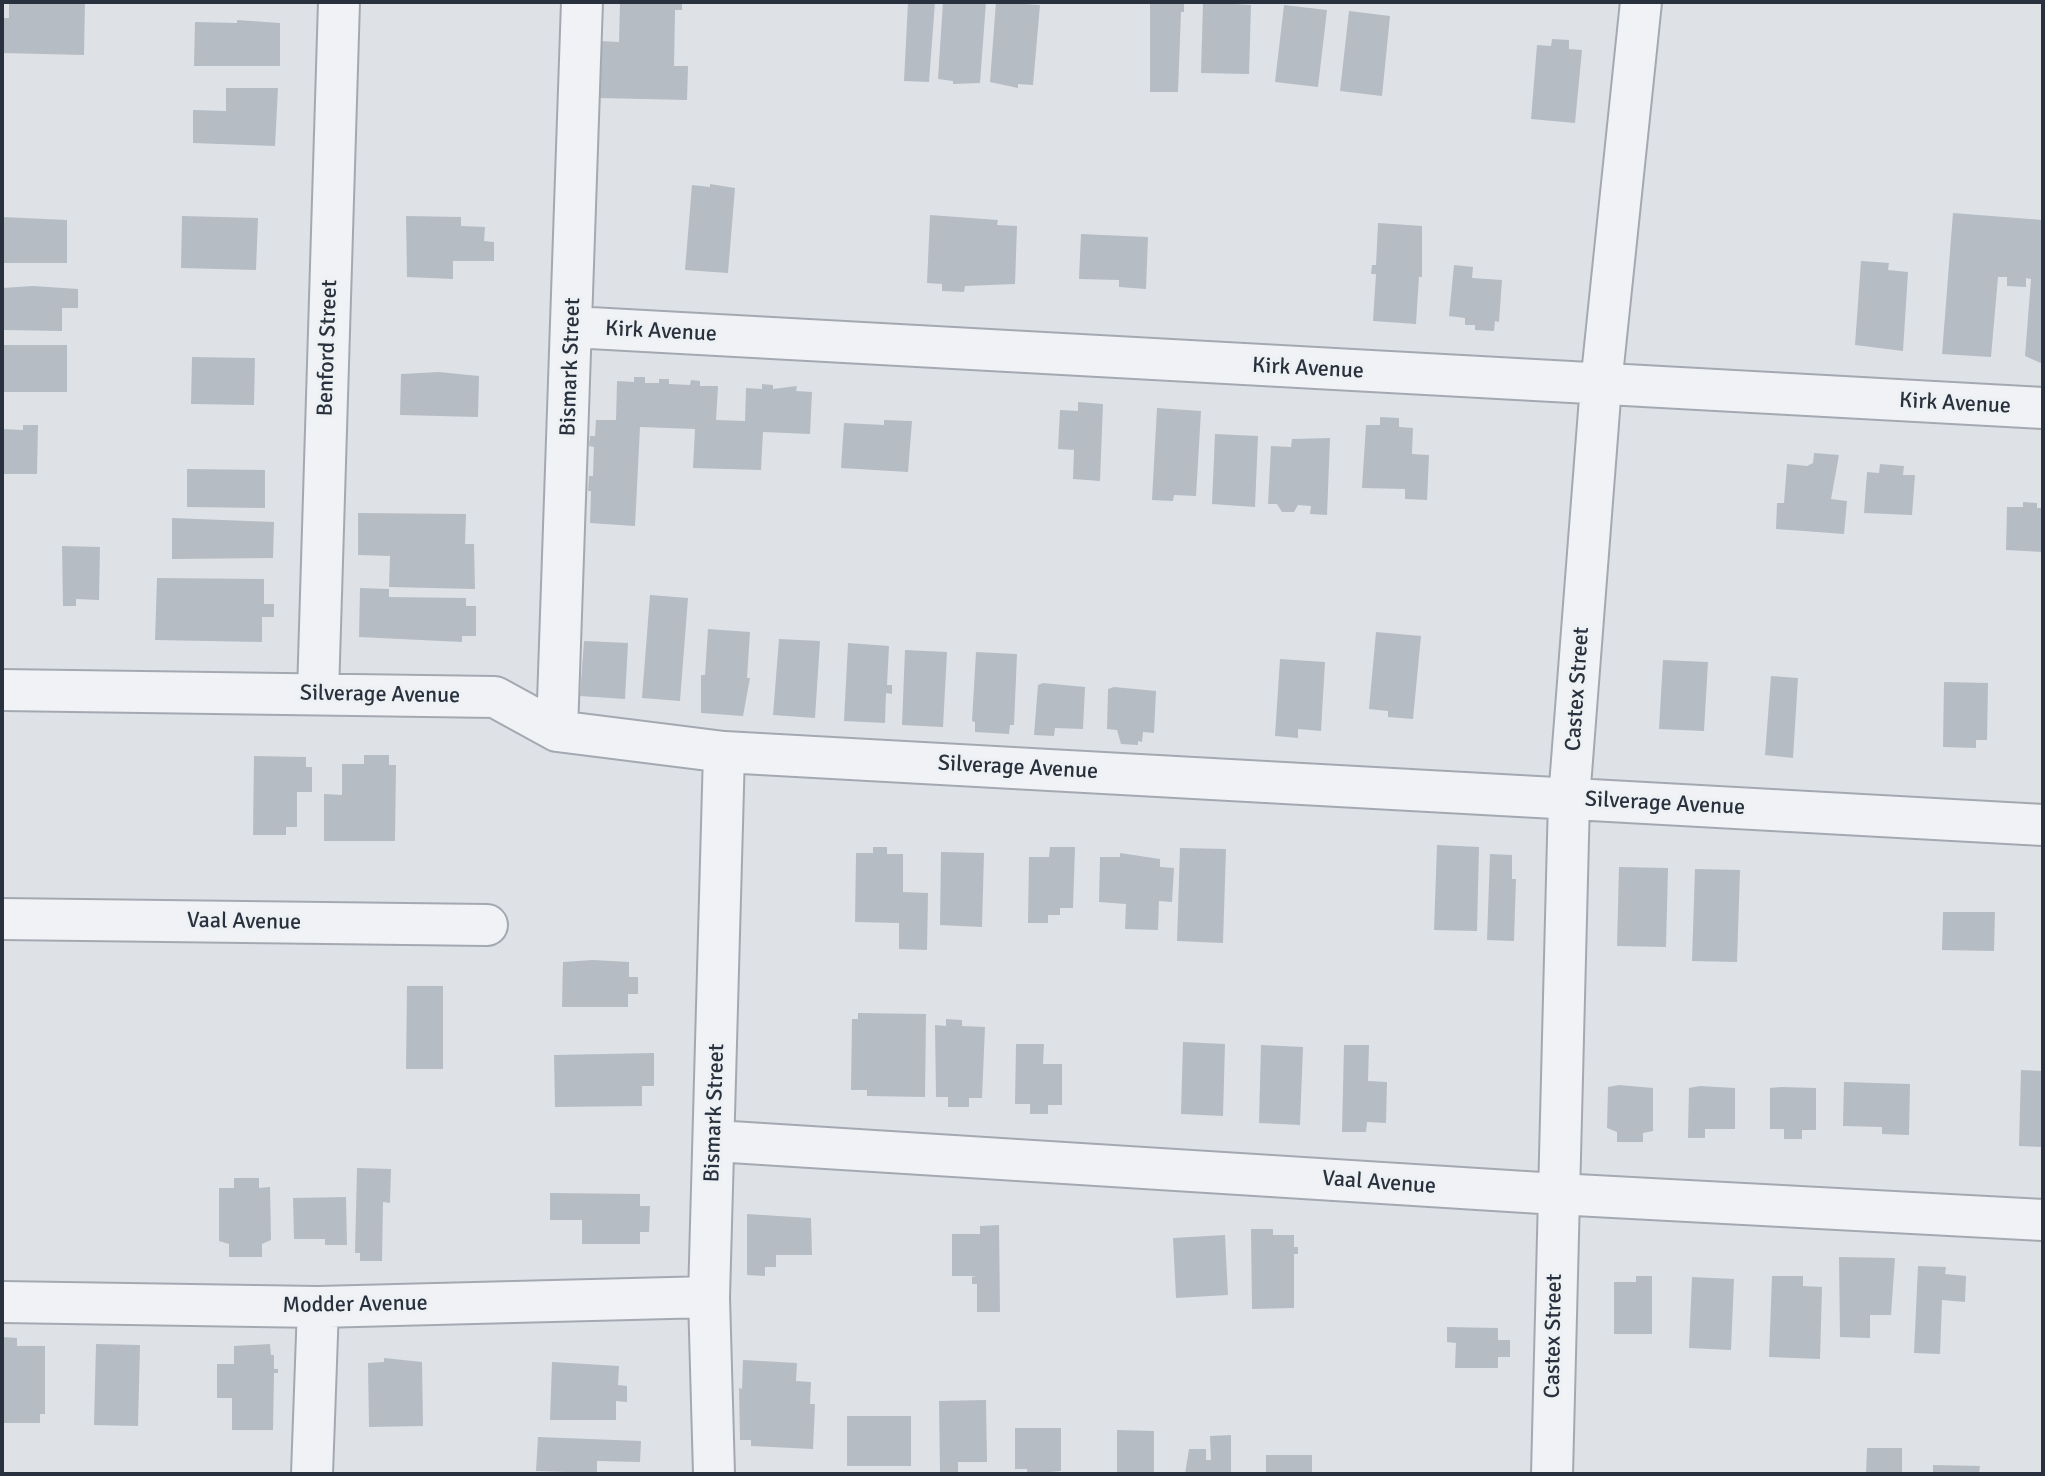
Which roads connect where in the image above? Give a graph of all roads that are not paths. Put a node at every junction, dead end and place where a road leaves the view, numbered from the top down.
1 (339, 2) edge
2 (582, 2) edge
3 (1641, 2) edge
4 (572, 327) junction
5 (1601, 385) junction
6 (2043, 408) edge
7 (2, 690) edge
8 (318, 693) junction
9 (557, 731) junction
10 (724, 752) junction
11 (1569, 799) junction
12 (2043, 825) edge
13 (2, 919) edge
14 (487, 925) dead end
15 (715, 1141) junction
16 (1557, 1194) junction
17 (2043, 1220) edge
18 (709, 1297) junction
19 (2, 1302) edge
20 (318, 1307) junction
21 (312, 1474) edge
22 (714, 1474) edge
23 (1552, 1474) edge

1 - 8 street, Benford Street
2 - 4 street, Bismark Street
3 - 5 street, Castex Street
4 - 5 street, Kirk Avenue
4 - 9 street, Bismark Street
5 - 6 street, Kirk Avenue
5 - 11 street, Castex Street
7 - 8 street, Silverage Avenue
8 - 9 street, Silverage Avenue
9 - 10 street, Silverage Avenue
10 - 11 street, Silverage Avenue
10 - 15 street, Bismark Street
11 - 12 street, Silverage Avenue
11 - 16 street, Castex Street
13 - 14 street, Vaal Avenue
15 - 16 street, Vaal Avenue
15 - 18 street, Bismark Street
16 - 17 street, Vaal Avenue
16 - 23 street, Castex Street
18 - 20 street, Modder Avenue
18 - 22 street, Bismark Street
19 - 20 street, Modder Avenue
20 - 21 street

